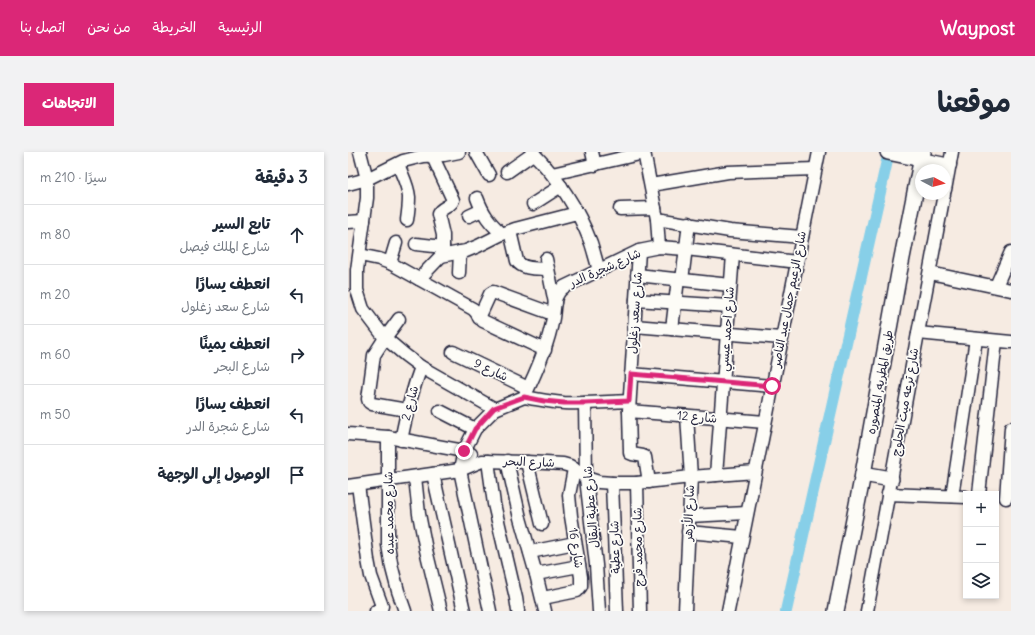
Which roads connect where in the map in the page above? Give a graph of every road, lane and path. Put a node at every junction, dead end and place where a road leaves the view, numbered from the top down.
1 (360, 152) edge
2 (459, 152) edge
3 (476, 152) edge
4 (592, 152) edge
5 (644, 152) edge
6 (819, 152) edge
7 (888, 152) edge
8 (952, 152) edge
9 (533, 153) edge
10 (432, 155) junction
11 (922, 155) edge
12 (615, 156) edge
13 (398, 164) junction
14 (947, 164) edge
15 (950, 164) edge
16 (594, 165) junction
17 (815, 169) junction
18 (506, 172) dead end
19 (552, 174) junction
20 (489, 175) dead end
21 (367, 179) junction
22 (348, 184) edge
23 (651, 185) junction
24 (561, 186) junction
25 (477, 198) dead end
26 (943, 200) edge
27 (533, 204) dead end
28 (620, 209) dead end
29 (482, 210) junction
30 (577, 213) junction
31 (656, 213) junction
32 (469, 216) dead end
33 (407, 220) dead end
34 (364, 221) junction
35 (348, 222) edge
36 (689, 223) junction
37 (506, 232) junction
38 (802, 237) junction
39 (396, 243) dead end
40 (416, 244) dead end
41 (659, 247) junction
42 (686, 249) junction
43 (442, 251) junction
44 (639, 251) junction
45 (460, 252) junction
46 (1011, 252) edge
47 (732, 254) junction
48 (355, 259) edge
49 (797, 262) junction
50 (390, 263) junction
51 (599, 270) junction
52 (459, 272) dead end
53 (930, 273) junction
54 (637, 275) junction
55 (419, 279) junction
56 (680, 280) junction
57 (730, 285) junction
58 (996, 286) junction
59 (1011, 290) edge
60 (636, 300) junction
61 (675, 302) junction
62 (729, 306) junction
63 (554, 308) junction
64 (479, 318) junction
65 (399, 319) dead end
66 (634, 326) junction
67 (672, 329) junction
68 (727, 333) junction
69 (918, 333) junction
70 (385, 338) junction
71 (782, 338) junction
72 (976, 339) junction
73 (996, 341) junction
74 (1011, 342) edge
75 (545, 350) junction
76 (453, 352) dead end
77 (421, 367) junction
78 (631, 374) junction
79 (723, 382) junction
80 (772, 386) junction
81 (526, 392) junction
82 (585, 403) junction
83 (629, 406) junction
84 (494, 408) junction
85 (407, 410) junction
86 (440, 411) dead end
87 (687, 416) junction
88 (721, 419) junction
89 (765, 422) junction
90 (1011, 428) edge
91 (475, 429) junction
92 (348, 434) edge
93 (388, 438) junction
94 (401, 440) junction
95 (464, 451) junction
96 (485, 461) junction
97 (507, 461) junction
98 (527, 462) junction
99 (574, 469) junction
100 (460, 470) junction
101 (755, 472) junction
102 (433, 474) junction
103 (863, 474) junction
104 (716, 475) junction
105 (415, 477) junction
106 (691, 477) junction
107 (586, 478) junction
108 (891, 479) junction
109 (388, 480) junction
110 (643, 482) junction
111 (612, 483) junction
112 (353, 486) edge
113 (979, 491) edge
114 (888, 494) junction
115 (952, 496) junction
116 (963, 497) edge
117 (1004, 498) edge
118 (747, 514) junction
119 (689, 516) junction
120 (542, 524) dead end
121 (688, 532) junction
122 (742, 537) junction
123 (575, 543) junction
124 (530, 552) junction
125 (579, 566) junction
126 (536, 574) junction
127 (543, 598) junction
128 (376, 611) edge
129 (406, 611) edge
130 (441, 611) edge
131 (464, 611) edge
132 (490, 611) edge
133 (518, 611) edge
134 (545, 611) edge
135 (599, 611) edge
136 (617, 611) edge
137 (640, 611) edge
138 (685, 611) edge
139 (728, 611) edge
140 (836, 611) edge
141 (867, 611) edge

1 - 21 street
2 - 10 street
3 - 20 street
4 - 16 street
5 - 12 street
5 - 23 street
6 - 17 street, شارع الزعيم جمال عبد الناصر
7 - 11 main road
8 - 15 street
9 - 18 street
9 - 19 street
10 - 13 street
10 - 43 street
11 - 14 street
11 - 103 main road, طريق المطريه, المنصوره
12 - 16 street
13 - 21 street
13 - 33 street
16 - 19 street
17 - 23 street
17 - 38 street, شارع الزعيم جمال عبد الناصر
19 - 24 street
21 - 22 street
21 - 34 street
23 - 31 street
24 - 27 street
24 - 30 street
25 - 29 street
26 - 53 street, شارع ترعه ميت الحلوج
28 - 31 street
29 - 32 street
29 - 37 street
30 - 37 street
30 - 51 street
31 - 36 street
31 - 41 street
34 - 35 street
34 - 48 street
36 - 38 street
36 - 42 street
37 - 45 street
37 - 63 street
38 - 49 street, شارع الزعيم جمال عبد الناصر
39 - 50 street
40 - 43 street
41 - 42 street, شارع شجرة الدر
41 - 44 street, شارع شجرة الدر
42 - 47 street, شارع شجرة الدر
42 - 56 street
43 - 45 street
43 - 55 street
44 - 51 street, شارع شجرة الدر
44 - 54 street, شارع سعد زغلول
45 - 52 street
46 - 58 street
47 - 49 street, شارع شجرة الدر
47 - 57 street, شارع احمد عيسي
48 - 50 street
48 - 70 street
49 - 71 street, شارع الزعيم جمال عبد الناصر
50 - 55 street
51 - 63 street, شارع شجرة الدر
53 - 58 street
53 - 69 street, شارع ترعه ميت الحلوج
54 - 56 street
54 - 60 street, شارع سعد زغلول
55 - 64 street
56 - 57 street
56 - 61 street
57 - 62 street, شارع احمد عيسي
58 - 59 street
60 - 61 street
60 - 66 street, شارع سعد زغلول
61 - 62 street
61 - 67 street
62 - 68 street, شارع احمد عيسي
63 - 64 street
63 - 75 street, شارع شجرة الدر
64 - 75 street
65 - 70 street
66 - 67 street
66 - 78 street, شارع سعد زغلول
67 - 68 street
68 - 71 street
68 - 79 street, شارع احمد عيسي
69 - 72 street
69 - 108 street, شارع ترعه ميت الحلوج
70 - 77 street
70 - 85 street
71 - 80 street, شارع الزعيم جمال عبد الناصر
72 - 73 street
72 - 115 street
73 - 74 street
73 - 113 street
75 - 81 street, شارع شجرة الدر
76 - 81 street, شارع 9
77 - 84 street
77 - 85 street, شارع 2
78 - 79 street
78 - 83 street, شارع سعد زغلول
79 - 80 street
79 - 88 street, شارع احمد عيسي
80 - 89 street, شارع الزعيم جمال عبد الناصر
81 - 82 street
81 - 84 street
82 - 83 street
82 - 107 street, شارع عطية البقال
83 - 87 street, شارع 12
83 - 110 street, شارع سعد زغلول
84 - 91 street
85 - 94 street, شارع 2
86 - 91 street
87 - 88 street, شارع 12
87 - 106 street, شارع الأزهر
88 - 89 street, شارع 12
88 - 104 street, شارع احمد عيسي
89 - 101 street, شارع الزعيم جمال عبد الناصر
90 - 117 street
91 - 95 street
92 - 93 street
93 - 94 street
93 - 109 street, شارع محمد عبده
94 - 95 street
95 - 96 street
95 - 100 street
96 - 97 street, شارع البحر
96 - 100 street, شارع البحر
96 - 133 street
97 - 98 street, شارع البحر
97 - 124 street
98 - 99 street, شارع البحر
98 - 120 street
99 - 107 street, شارع البحر
99 - 123 street, شارع 16
100 - 102 street, شارع البحر
100 - 132 street
101 - 104 street, شارع البحر
101 - 118 street, شارع الزعيم جمال عبد الناصر
102 - 105 street, شارع البحر
102 - 131 street
103 - 108 main road
103 - 140 main road, طريق المطريه, المنصوره
104 - 106 street, شارع البحر
105 - 109 street, شارع البحر
105 - 130 street
106 - 110 street, شارع البحر
106 - 119 street, شارع الأزهر
107 - 111 street, شارع البحر
107 - 135 street, شارع عطية البقال
108 - 114 street, شارع ترعه ميت الحلوج
109 - 112 street, شارع البحر
109 - 129 street, شارع محمد عبده
110 - 111 street, شارع البحر
110 - 137 street, شارع محمد فرج
111 - 136 street, شارع عطية
112 - 128 street
114 - 115 street
114 - 141 street, شارع ترعه ميت الحلوج
115 - 116 street
118 - 119 street
118 - 122 street, شارع الزعيم جمال عبد الناصر
119 - 121 street, شارع الأزهر
121 - 122 street
121 - 138 street, شارع الأزهر
122 - 139 street, شارع الزعيم جمال عبد الناصر
123 - 124 street
123 - 125 street, شارع 16
124 - 126 street
125 - 126 street
125 - 127 street, شارع 16
126 - 127 street
127 - 134 street

